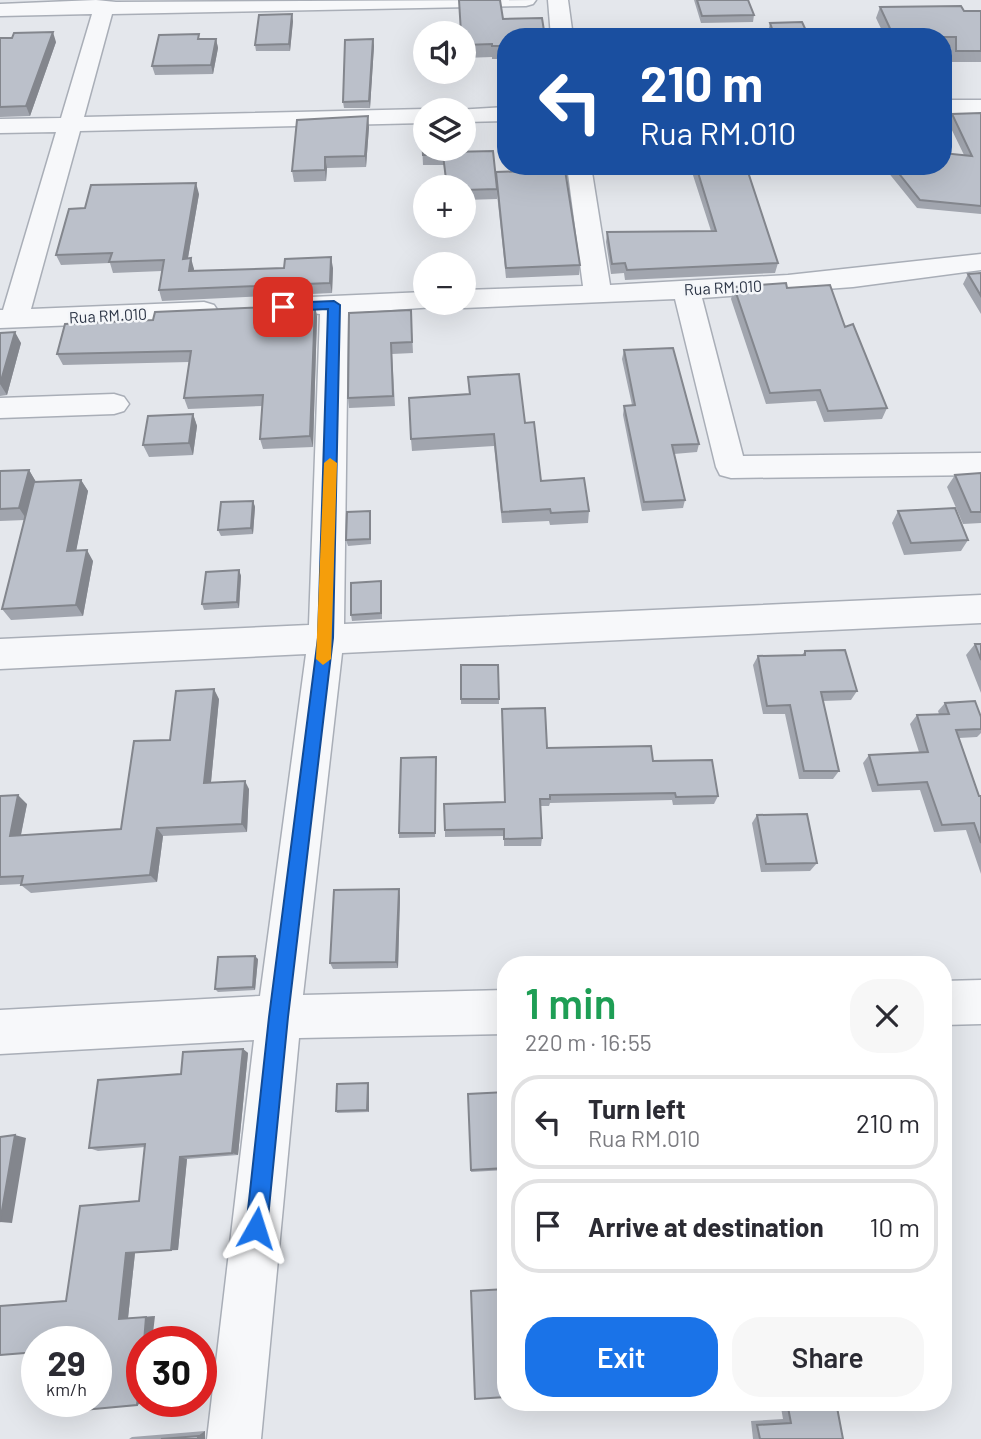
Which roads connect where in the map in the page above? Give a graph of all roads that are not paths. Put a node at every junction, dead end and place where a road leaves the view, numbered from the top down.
1 (526, 0) edge
2 (558, 0) edge
3 (104, 4) edge
4 (0, 10) edge
5 (561, 28) edge
6 (952, 107) edge
7 (981, 107) edge
8 (497, 114) edge
9 (476, 115) edge
10 (413, 116) edge
11 (70, 123) junction
12 (0, 126) edge
13 (580, 175) edge
14 (981, 262) edge
15 (687, 289) junction
16 (598, 293) junction
17 (476, 298) edge
18 (413, 302) edge
19 (334, 305) junction
20 (283, 307) edge
21 (232, 309) edge
22 (7, 319) edge
23 (114, 404) dead end
24 (0, 408) edge
25 (981, 464) edge
26 (981, 610) edge
27 (326, 638) junction
28 (0, 654) edge
29 (981, 1002) edge
30 (952, 1003) edge
31 (497, 1012) edge
32 (279, 1017) junction
33 (0, 1032) edge
34 (234, 1439) edge

1 - 3 street
2 - 5 street
3 - 4 street
3 - 11 street
6 - 7 street
8 - 9 street
10 - 11 street
11 - 12 street
11 - 22 street
13 - 16 street
14 - 15 street, Rua RM.010
15 - 16 street, Rua RM.010
15 - 25 street
16 - 17 street, Rua RM.010
18 - 19 street
19 - 20 street
19 - 27 street
21 - 22 street, Rua RM.010
23 - 24 street
26 - 27 street
27 - 28 street
27 - 32 street
29 - 30 street
31 - 32 street
32 - 33 street
32 - 34 street

